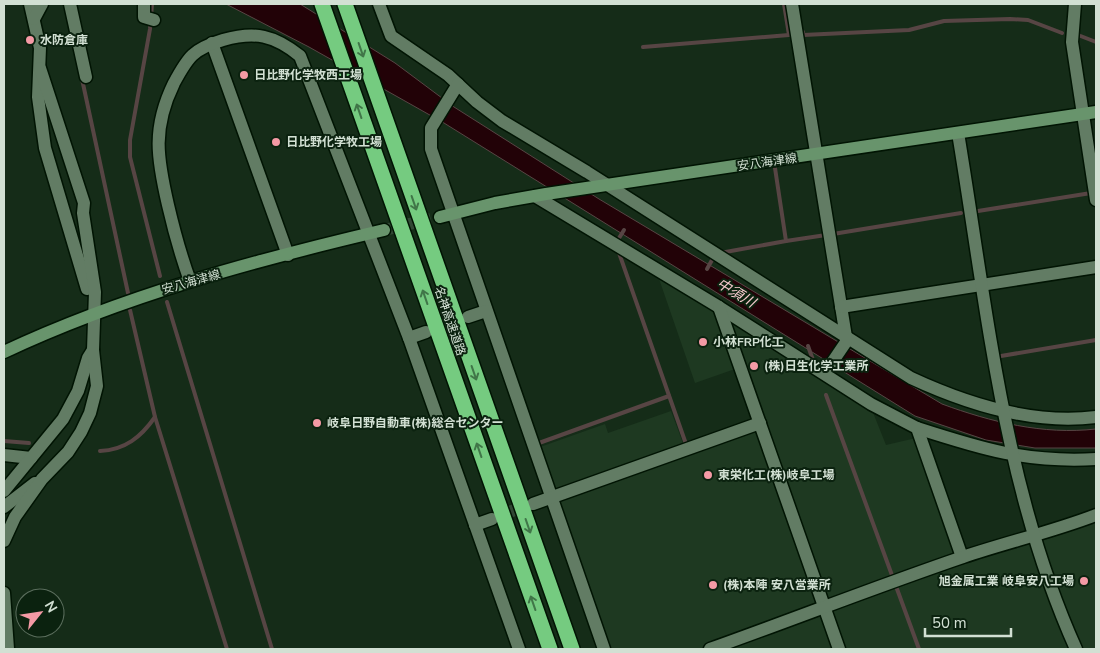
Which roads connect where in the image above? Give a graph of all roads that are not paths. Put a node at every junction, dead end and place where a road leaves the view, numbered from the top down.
1 (30, 4) edge
2 (42, 4) edge
3 (70, 4) edge
4 (144, 4) edge
5 (322, 4) edge
6 (345, 4) edge
7 (379, 4) edge
8 (792, 4) edge
9 (1075, 4) edge
10 (34, 19) junction
11 (154, 20) dead end
12 (212, 43) junction
13 (40, 68) junction
14 (86, 77) dead end
15 (456, 88) junction
16 (1096, 112) edge
17 (1082, 114) junction
18 (958, 133) junction
19 (816, 154) junction
20 (602, 186) junction
21 (541, 195) junction
22 (1096, 200) edge
23 (446, 216) junction
24 (384, 230) tunnel mouth
25 (367, 234) junction
26 (288, 255) junction
27 (1096, 267) edge
28 (190, 281) junction
29 (983, 285) junction
30 (718, 307) junction
31 (841, 307) junction
32 (486, 311) junction
33 (95, 316) junction
34 (468, 317) tunnel mouth
35 (426, 332) tunnel mouth
36 (409, 338) junction
37 (846, 339) junction
38 (93, 350) junction
39 (4, 352) edge
40 (827, 370) dead end
41 (1004, 412) junction
42 (1096, 417) edge
43 (760, 423) junction
44 (917, 428) junction
45 (1011, 453) junction
46 (4, 455) edge
47 (31, 458) junction
48 (1096, 460) edge
49 (42, 479) junction
50 (4, 492) edge
51 (551, 497) junction
52 (533, 504) tunnel mouth
53 (4, 507) edge
54 (1096, 515) edge
55 (492, 519) tunnel mouth
56 (475, 525) junction
57 (1034, 536) junction
58 (4, 542) edge
59 (962, 557) junction
60 (4, 594) edge
61 (824, 608) junction
62 (8, 649) edge
63 (519, 649) edge
64 (550, 649) edge
65 (572, 649) edge
66 (604, 649) edge
67 (710, 649) edge
68 (839, 649) edge
69 (1076, 649) edge

1 - 10 street
2 - 10 street
3 - 14 street
4 - 11 street
64 -> 5 highway, 名神高速道路
6 -> 65 highway, 名神高速道路
7 - 15 street
8 - 19 street
9 - 17 street
10 - 13 street
12 - 25 street
12 - 26 street
12 - 28 street
13 - 33 street
13 - 33 street
15 - 20 street
15 - 23 street
16 - 17 main road, 安八海津線
17 - 18 main road, 安八海津線
17 - 22 street
18 - 19 main road, 安八海津線
18 - 29 street
19 - 20 main road, 安八海津線
19 - 31 street
20 - 21 main road, 安八海津線
20 - 37 street
21 - 23 main road, 安八海津線
21 - 30 street
23 - 32 street
24 - 25 main road, 安八海津線
25 - 26 main road, 安八海津線
25 - 36 street
26 - 28 main road, 安八海津線
27 - 29 street
28 - 33 main road, 安八海津線
29 - 31 street
29 - 41 street
30 - 43 street
30 - 44 street
31 - 37 street
32 - 34 street
32 - 51 street
33 - 38 street
33 - 39 main road, 安八海津線
35 - 36 street
36 - 56 street
37 - 40 street
37 - 41 street
38 - 47 street
38 - 49 street
41 - 42 street
41 - 45 street
43 - 51 street
43 - 61 street
44 - 45 street
44 - 59 street
45 - 48 street
45 - 57 street
46 - 47 street
47 - 50 street
49 - 53 street
49 - 58 street
51 - 52 street
51 - 66 street
54 - 57 street
55 - 56 street
56 - 63 street
57 - 59 street
57 - 69 street
59 - 61 street
60 - 62 street
61 - 67 street
61 - 68 street

